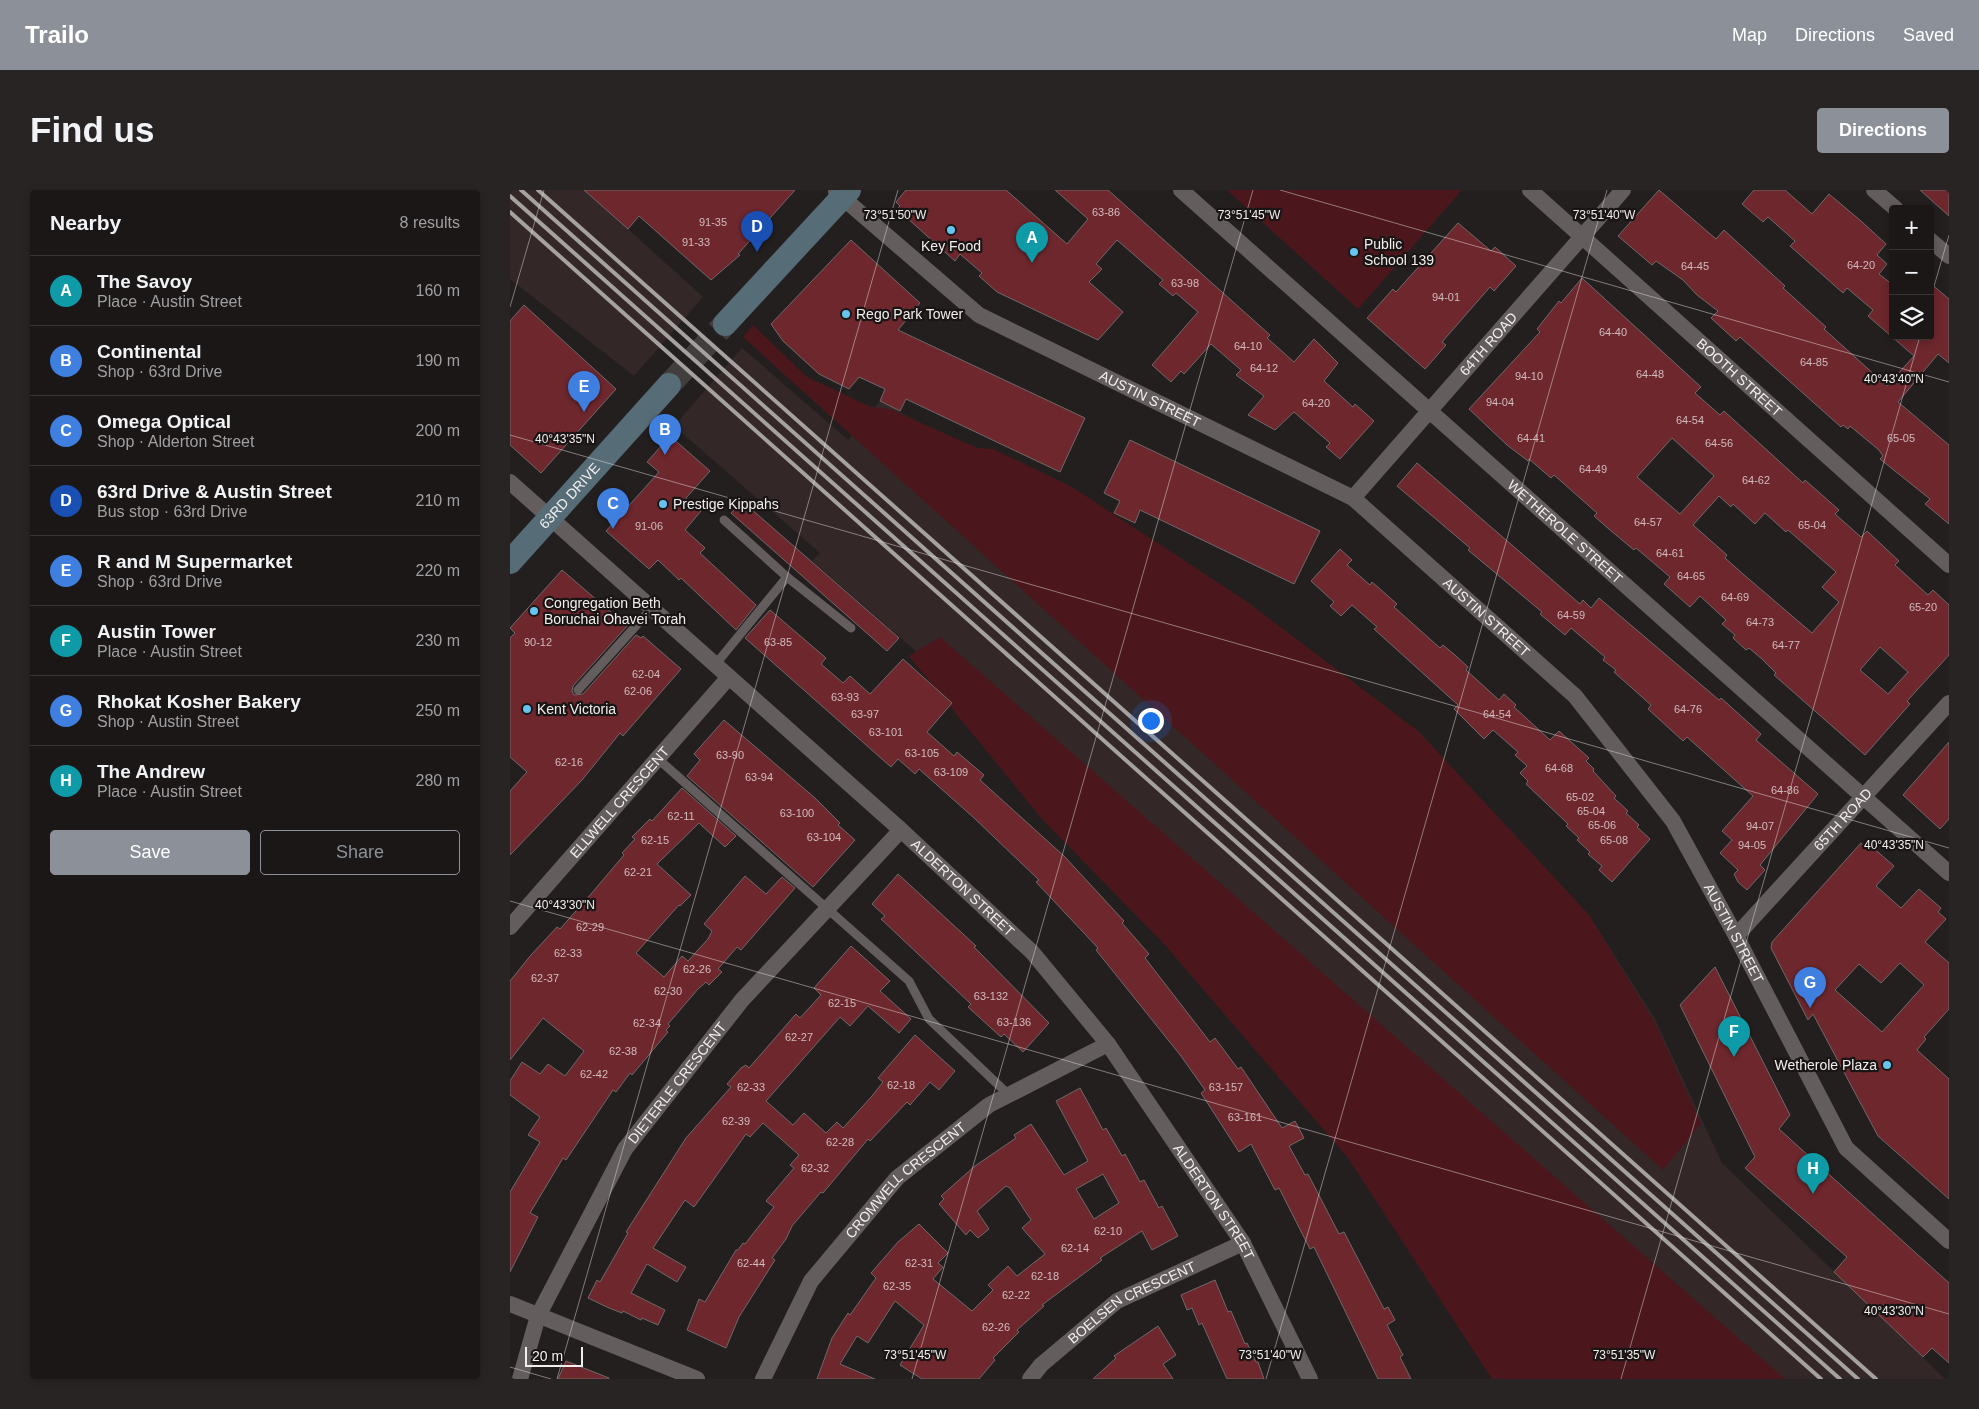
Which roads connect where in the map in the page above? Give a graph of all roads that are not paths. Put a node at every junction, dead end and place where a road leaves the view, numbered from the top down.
1 (1181, 190) edge
2 (1530, 190) edge
3 (1623, 190) edge
4 (1874, 190) edge
5 (842, 192) edge
6 (1891, 205) edge
7 (1581, 236) junction
8 (1934, 243) edge
9 (1949, 256) edge
10 (725, 324) tunnel mouth
11 (669, 385) tunnel mouth
12 (1428, 410) junction
13 (510, 482) edge
14 (1353, 498) junction
15 (550, 518) junction
16 (724, 520) dead end
17 (510, 562) edge
18 (1949, 565) edge
19 (787, 577) junction
20 (652, 608) junction
21 (851, 628) dead end
22 (716, 665) junction
23 (728, 677) junction
24 (578, 690) dead end
25 (1949, 703) edge
26 (657, 758) junction
27 (1865, 798) junction
28 (901, 830) junction
29 (1949, 873) edge
30 (828, 908) junction
31 (510, 928) edge
32 (1736, 936) junction
33 (1108, 1044) junction
34 (1009, 1095) junction
35 (1949, 1241) edge
36 (1243, 1243) junction
37 (510, 1304) edge
38 (538, 1316) junction
39 (520, 1379) edge
40 (698, 1379) edge
41 (763, 1379) edge
42 (1030, 1379) edge
43 (1310, 1379) edge

1 - 12 street, WETHEROLE STREET
2 - 7 street, BOOTH STREET
3 - 7 street, 64TH ROAD
4 - 6 street
5 - 10 street
5 - 14 street, AUSTIN STREET
7 - 12 street, 64TH ROAD
7 - 18 street, BOOTH STREET
8 - 9 street
11 - 15 street, 63RD DRIVE
12 - 14 street, 64TH ROAD
12 - 27 street, WETHEROLE STREET
13 - 15 street, ALDERTON STREET
14 - 32 street, AUSTIN STREET
15 - 17 street, 63RD DRIVE
15 - 20 street, ALDERTON STREET
16 - 19 lane
19 - 21 lane
19 - 22 lane
20 - 22 street, ALDERTON STREET
20 - 24 lane
22 - 23 street, ALDERTON STREET
23 - 26 street, ELLWELL CRESCENT
23 - 28 street, ALDERTON STREET
25 - 27 street, 65TH ROAD
26 - 30 lane
26 - 31 street, ELLWELL CRESCENT
27 - 29 street, WETHEROLE STREET
27 - 32 street, 65TH ROAD
28 - 30 street, DIETERLE CRESCENT
28 - 33 street, ALDERTON STREET
30 - 34 lane
30 - 38 street, DIETERLE CRESCENT
32 - 35 street, AUSTIN STREET
33 - 34 street, CROMWELL CRESCENT
33 - 36 street, ALDERTON STREET
34 - 41 street, CROMWELL CRESCENT
36 - 42 street, BOELSEN CRESCENT
36 - 43 street, ALDERTON STREET
37 - 38 street
38 - 39 street, DIETERLE CRESCENT
38 - 40 street

